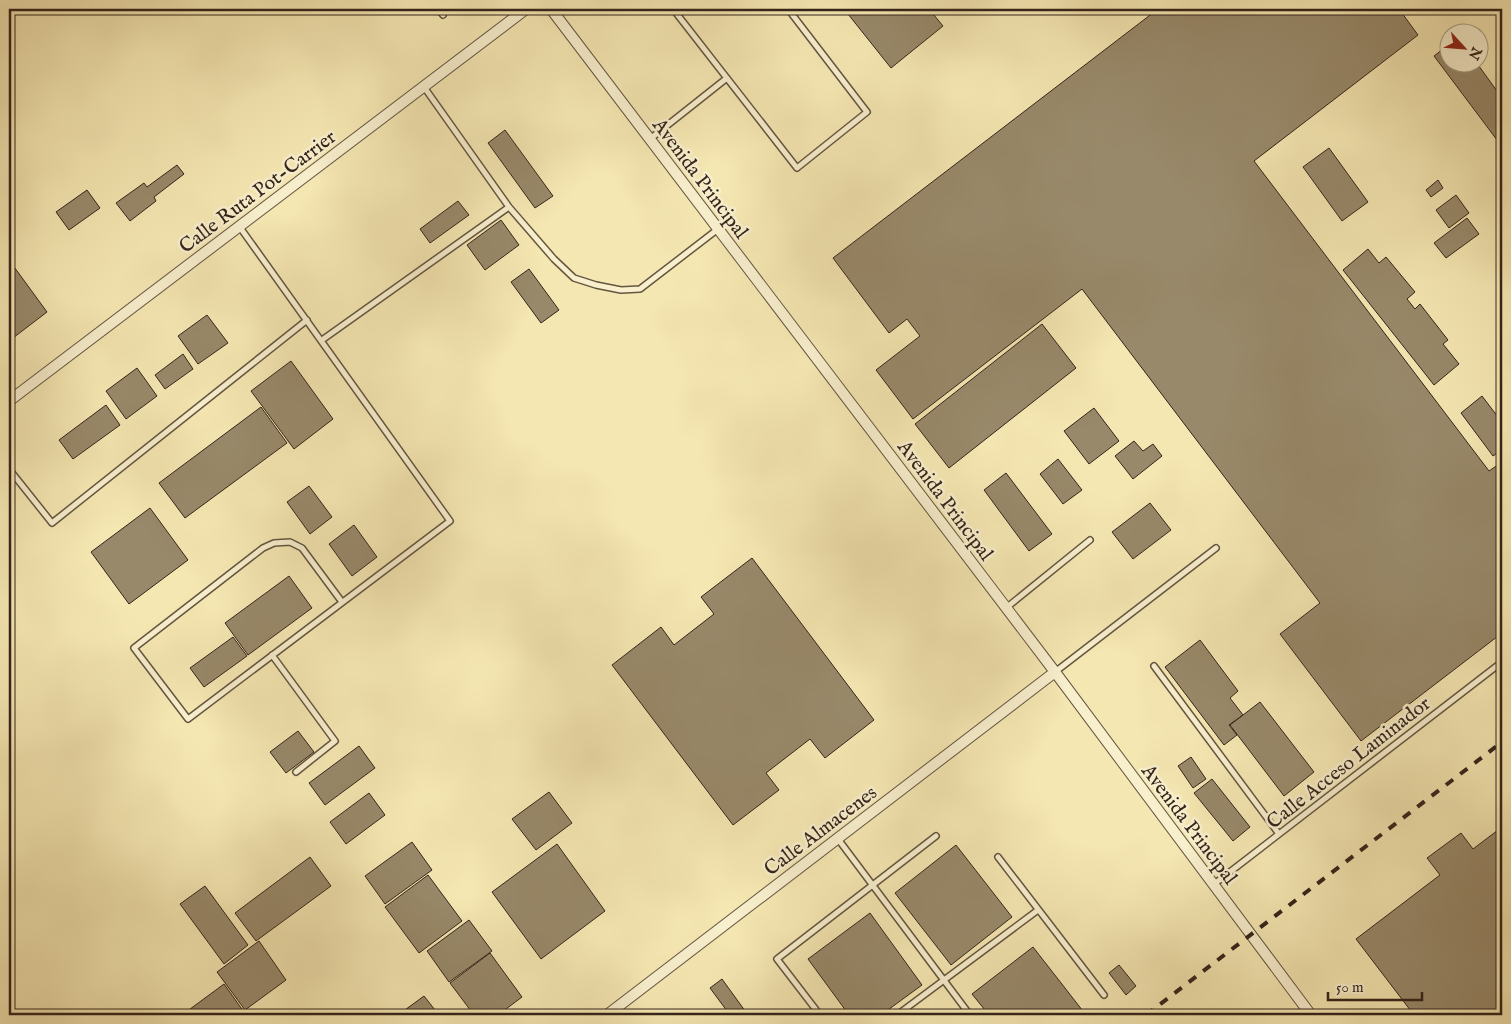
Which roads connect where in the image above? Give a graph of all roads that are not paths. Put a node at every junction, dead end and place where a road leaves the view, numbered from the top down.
1 (438, 9) edge
2 (526, 9) edge
3 (551, 9) edge
4 (673, 9) edge
5 (788, 9) edge
6 (442, 15) dead end
7 (727, 78) junction
8 (423, 87) junction
9 (650, 140) junction
10 (509, 208) junction
11 (239, 226) junction
12 (718, 229) junction
13 (307, 320) junction
14 (322, 340) junction
15 (9, 401) edge
16 (9, 469) edge
17 (1090, 540) dead end
18 (1216, 548) dead end
19 (342, 602) junction
20 (1006, 608) junction
21 (272, 655) junction
22 (1502, 662) edge
23 (1154, 666) dead end
24 (1055, 672) junction
25 (296, 772) dead end
26 (1279, 834) junction
27 (936, 836) dead end
28 (837, 839) junction
29 (998, 857) dead end
30 (872, 885) junction
31 (1213, 885) junction
32 (1038, 910) junction
33 (943, 980) junction
34 (1104, 995) dead end
35 (607, 1015) edge
36 (820, 1015) edge
37 (897, 1015) edge
38 (970, 1015) edge
39 (1311, 1015) edge

1 - 6 lane
2 - 8 street, Calle Ruta Pot-Carrier
3 - 9 street, Avenida Principal
4 - 7 lane
5 - 7 lane
7 - 9 lane
8 - 10 lane
8 - 11 street, Calle Ruta Pot-Carrier
9 - 12 street, Avenida Principal
10 - 12 lane
10 - 14 lane
11 - 13 lane
11 - 15 street, Calle Ruta Pot-Carrier
12 - 20 street, Avenida Principal
13 - 14 lane
13 - 16 lane
14 - 19 lane
17 - 20 lane
18 - 24 lane
19 - 21 lane
19 - 21 lane
20 - 24 street, Avenida Principal
21 - 25 lane
22 - 26 lane, Calle Acceso Laminador
23 - 26 lane
24 - 28 street, Calle Almacenes
24 - 31 street, Avenida Principal
26 - 31 lane, Calle Acceso Laminador
27 - 30 lane
28 - 30 lane
28 - 35 street, Calle Almacenes
29 - 32 lane
30 - 33 lane
30 - 36 lane
31 - 39 street, Avenida Principal
32 - 33 lane
32 - 34 lane
33 - 37 lane
33 - 38 lane

